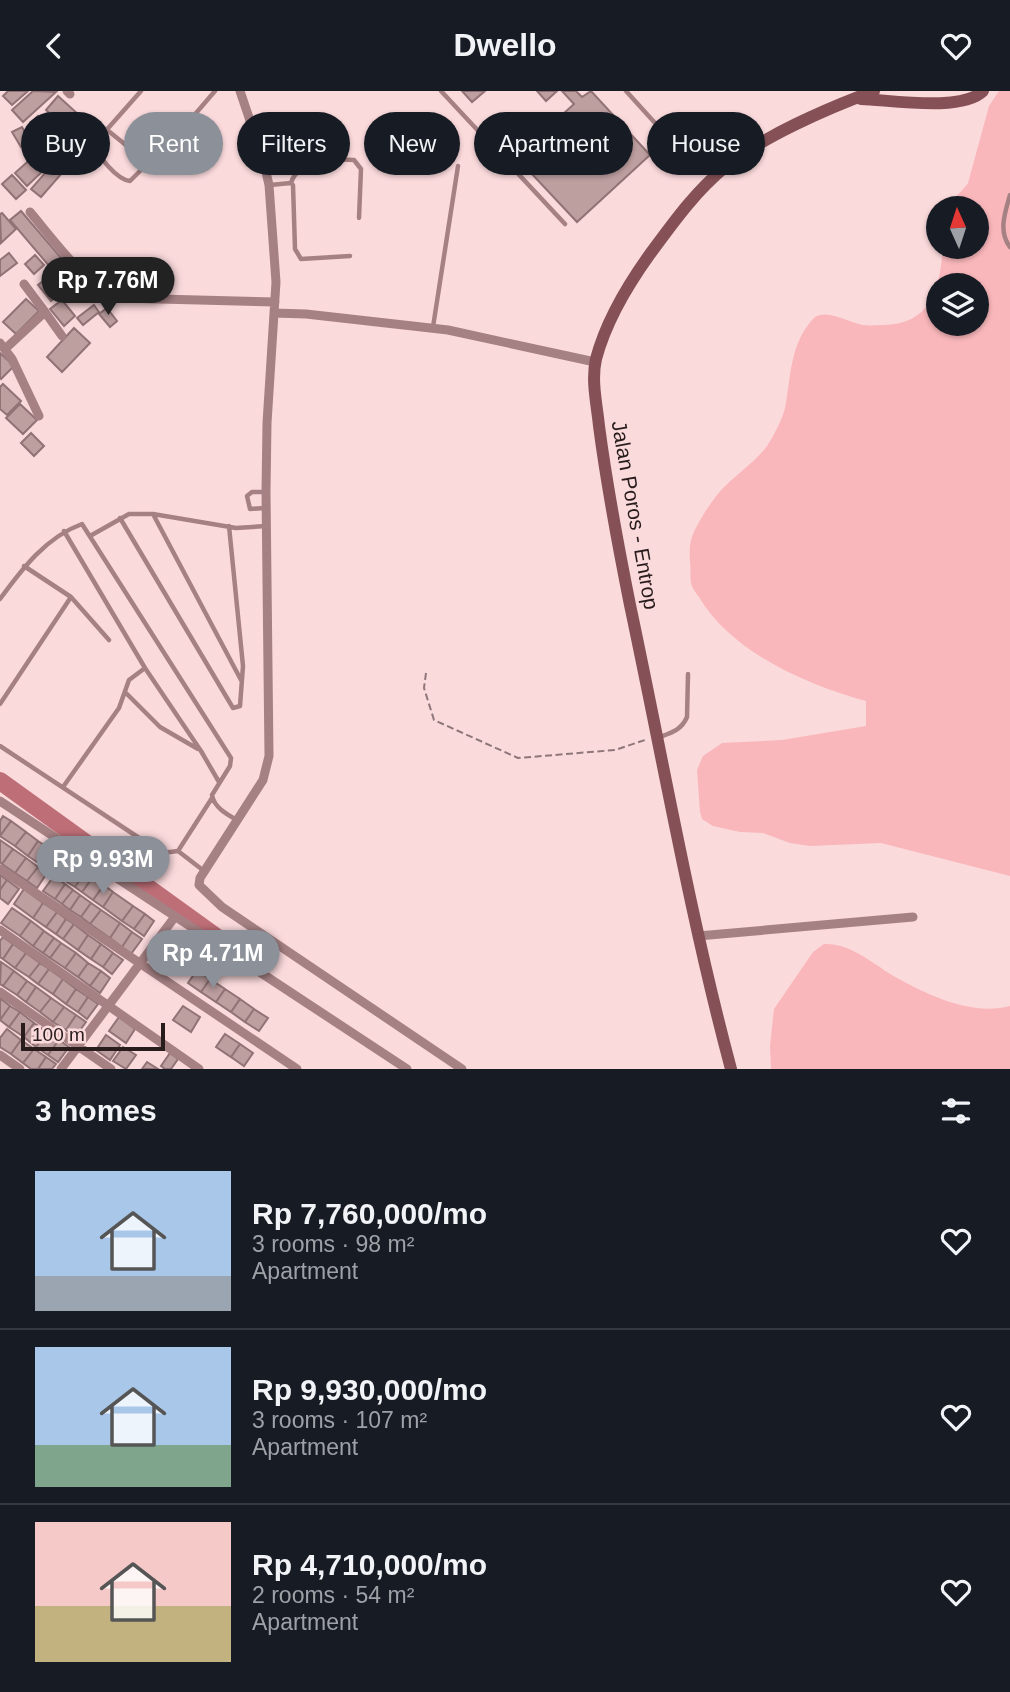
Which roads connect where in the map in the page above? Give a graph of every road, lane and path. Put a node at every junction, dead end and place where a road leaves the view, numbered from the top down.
1 (141, 91) edge
2 (215, 91) edge
3 (240, 91) edge
4 (441, 91) edge
5 (625, 91) edge
6 (874, 91) edge
7 (983, 91) edge
8 (935, 97) edge
9 (854, 98) junction
10 (197, 112) edge
11 (647, 115) edge
12 (110, 125) edge
13 (110, 132) edge
14 (124, 144) edge
15 (110, 165) edge
16 (137, 175) edge
17 (457, 175) edge
18 (291, 183) junction
19 (269, 185) junction
20 (1010, 195) edge
21 (30, 212) dead end
22 (359, 218) dead end
23 (565, 224) dead end
24 (1010, 247) edge
25 (350, 257) dead end
26 (24, 284) dead end
27 (268, 302) junction
28 (45, 313) junction
29 (274, 313) junction
30 (433, 328) junction
31 (62, 336) dead end
32 (3, 346) edge
33 (595, 362) junction
34 (39, 416) dead end
35 (266, 492) junction
36 (266, 508) junction
37 (153, 514) junction
38 (120, 518) junction
39 (229, 526) junction
40 (266, 526) junction
41 (64, 531) junction
42 (90, 536) junction
43 (24, 566) junction
44 (71, 597) junction
45 (0, 599) edge
46 (109, 640) dead end
47 (145, 668) junction
48 (426, 673) dead end
49 (688, 674) dead end
50 (242, 680) junction
51 (125, 692) junction
52 (0, 704) edge
53 (656, 738) junction
54 (0, 746) edge
55 (201, 751) junction
56 (219, 782) junction
57 (63, 787) junction
58 (212, 798) junction
59 (0, 801) edge
60 (235, 818) junction
61 (178, 851) junction
62 (0, 869) edge
63 (204, 871) junction
64 (913, 916) dead end
65 (174, 918) junction
66 (0, 930) edge
67 (698, 936) junction
68 (140, 962) junction
69 (0, 992) edge
70 (107, 1005) junction
71 (78, 1046) junction
72 (0, 1055) edge
73 (20, 1069) edge
74 (61, 1069) edge
75 (111, 1069) edge
76 (199, 1069) edge
77 (297, 1069) edge
78 (407, 1069) edge
79 (462, 1069) edge
80 (732, 1069) edge

1 - 12 lane
2 - 10 lane
3 - 19 street
4 - 23 lane
5 - 11 lane
6 - 9 main road, Jalan Poros - Entrop
7 - 8 main road
8 - 9 main road
9 - 33 main road, Jalan Poros - Entrop
13 - 14 lane
15 - 16 lane
17 - 30 lane
18 - 19 lane
18 - 22 lane
18 - 25 lane
19 - 27 street
20 - 24 lane
21 - 27 street
26 - 28 street
27 - 29 street
28 - 31 street
28 - 32 street
29 - 30 street
29 - 35 street
30 - 33 street
32 - 34 street
33 - 53 main road, Jalan Poros - Entrop
35 - 36 street
35 - 36 lane
36 - 40 street
37 - 38 lane
37 - 39 lane
37 - 50 lane
38 - 42 lane
38 - 50 lane
39 - 40 lane
39 - 50 lane
40 - 60 street
41 - 42 lane
41 - 43 lane
41 - 47 lane
42 - 56 lane
43 - 44 lane
43 - 45 lane
44 - 46 lane
44 - 52 lane
47 - 51 lane
47 - 55 lane
48 - 53 path
49 - 53 lane
51 - 55 lane
51 - 57 lane
53 - 67 main road, Jalan Poros - Entrop
54 - 57 lane
55 - 56 lane
56 - 58 lane
57 - 61 lane
58 - 60 lane
58 - 61 lane
59 - 65 street
60 - 63 street
61 - 63 lane
62 - 68 street
63 - 79 street
64 - 67 street
65 - 68 street
65 - 78 street
66 - 70 street
67 - 80 main road, Jalan Poros - Entrop
68 - 70 street
68 - 77 street
69 - 71 street
70 - 71 street
70 - 76 street
71 - 74 street
71 - 75 street
72 - 73 street

